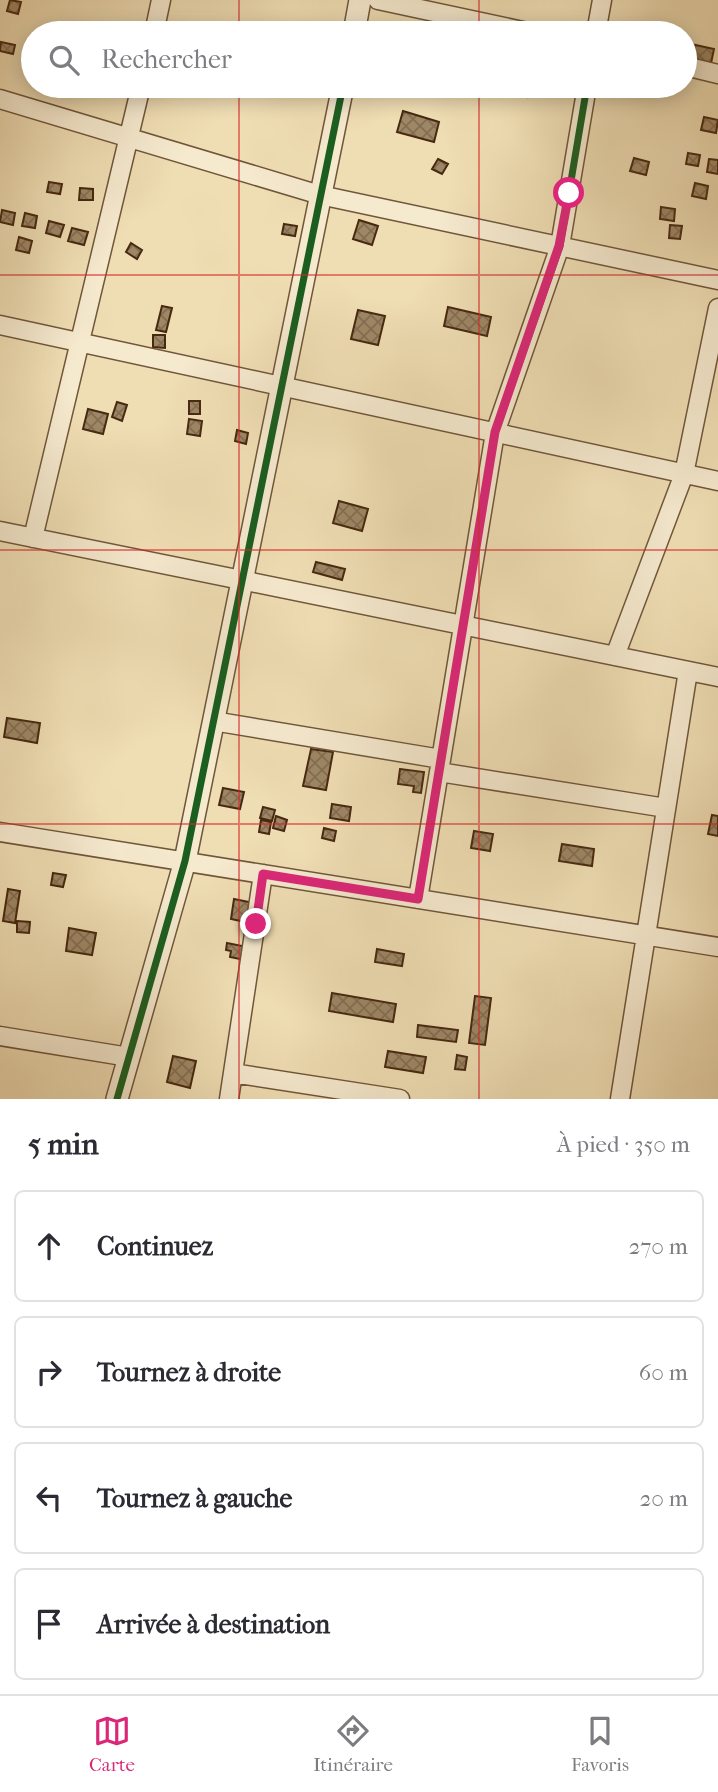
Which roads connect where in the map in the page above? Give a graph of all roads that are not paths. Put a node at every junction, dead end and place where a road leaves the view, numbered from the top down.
1 (162, 0) edge
2 (360, 0) edge
3 (378, 0) edge
4 (601, 0) edge
5 (156, 21) edge
6 (356, 21) edge
7 (476, 21) edge
8 (598, 21) edge
9 (697, 69) edge
10 (718, 74) edge
11 (138, 98) edge
12 (340, 98) edge
13 (585, 98) edge
14 (0, 99) edge
15 (129, 138) junction
16 (320, 195) junction
17 (559, 246) junction
18 (718, 280) edge
19 (718, 308) edge
20 (0, 324) edge
21 (80, 342) junction
22 (282, 386) junction
23 (495, 432) junction
24 (684, 474) junction
25 (718, 481) edge
26 (0, 531) edge
27 (33, 538) junction
28 (242, 580) junction
29 (463, 625) junction
30 (615, 656) junction
31 (688, 671) junction
32 (718, 677) edge
33 (213, 721) junction
34 (440, 766) junction
35 (666, 808) junction
36 (0, 832) edge
37 (185, 861) junction
38 (263, 874) junction
39 (418, 899) junction
40 (646, 935) junction
41 (718, 947) edge
42 (0, 1036) edge
43 (129, 1057) junction
44 (233, 1073) junction
45 (117, 1099) edge
46 (229, 1099) edge
47 (400, 1099) edge
48 (620, 1099) edge

1 - 5 street
2 - 6 street
3 - 7 street
4 - 8 street
9 - 10 street
11 - 15 street
12 - 16 street
13 - 17 street
14 - 15 street
15 - 16 street
15 - 21 street
16 - 17 street
16 - 22 street
17 - 18 street
17 - 23 street
19 - 24 street
20 - 21 street
21 - 22 street
21 - 27 street
22 - 23 street
22 - 28 street
23 - 24 street
23 - 29 street
24 - 25 street
24 - 30 street
26 - 27 street
27 - 28 street
28 - 29 street
28 - 33 street
29 - 30 street
29 - 34 street
30 - 31 street
31 - 32 street
31 - 35 street
33 - 34 street
33 - 37 street
34 - 35 street
34 - 39 street
35 - 40 street
36 - 37 street
37 - 38 street
37 - 43 street
38 - 39 street
38 - 44 street
39 - 40 street
40 - 41 street
40 - 48 street
42 - 43 street
43 - 45 street
44 - 46 street
44 - 47 street

